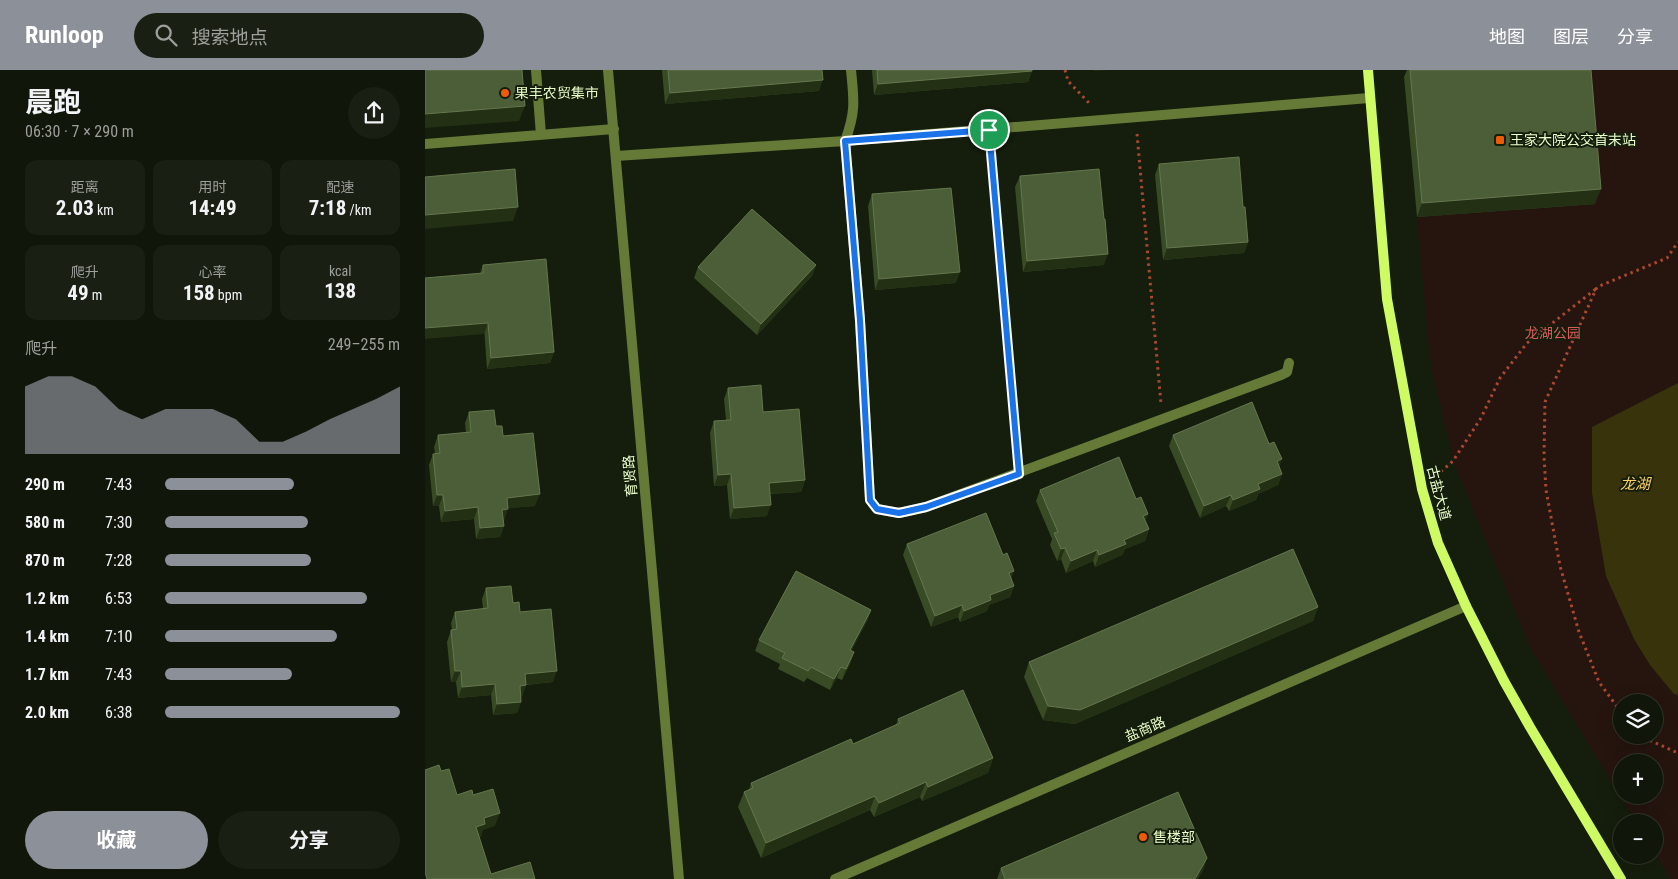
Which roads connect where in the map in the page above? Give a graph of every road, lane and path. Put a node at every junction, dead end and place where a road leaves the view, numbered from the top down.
1 (536, 70) edge
2 (609, 70) edge
3 (851, 70) edge
4 (1065, 70) edge
5 (1367, 70) edge
6 (1369, 98) junction
7 (1135, 118) junction
8 (1098, 121) junction
9 (614, 129) junction
10 (989, 130) junction
11 (541, 135) junction
12 (845, 141) junction
13 (425, 144) edge
14 (616, 156) junction
15 (1678, 242) edge
16 (1597, 288) junction
17 (1289, 363) dead end
18 (1163, 419) junction
19 (1019, 474) junction
20 (1422, 489) junction
21 (1466, 606) junction
22 (1613, 701) edge
23 (1658, 744) edge
24 (1678, 753) edge
25 (679, 879) edge
26 (835, 879) edge
27 (1621, 879) edge

1 - 11 street
2 - 9 street, 育贤路
3 - 12 street
4 - 8 path
5 - 6 street, 古盐大道
6 - 7 street
6 - 20 street, 古盐大道
7 - 8 street
7 - 18 path
8 - 10 street
9 - 11 street
9 - 14 street, 育贤路
10 - 12 street
10 - 19 path
11 - 13 street
12 - 14 street
12 - 19 street
14 - 25 street, 育贤路
15 - 16 path
16 - 20 path
16 - 22 path
17 - 18 street
18 - 19 street
20 - 21 street, 古盐大道
21 - 26 street, 盐商路
21 - 27 street, 古盐大道
23 - 24 path

